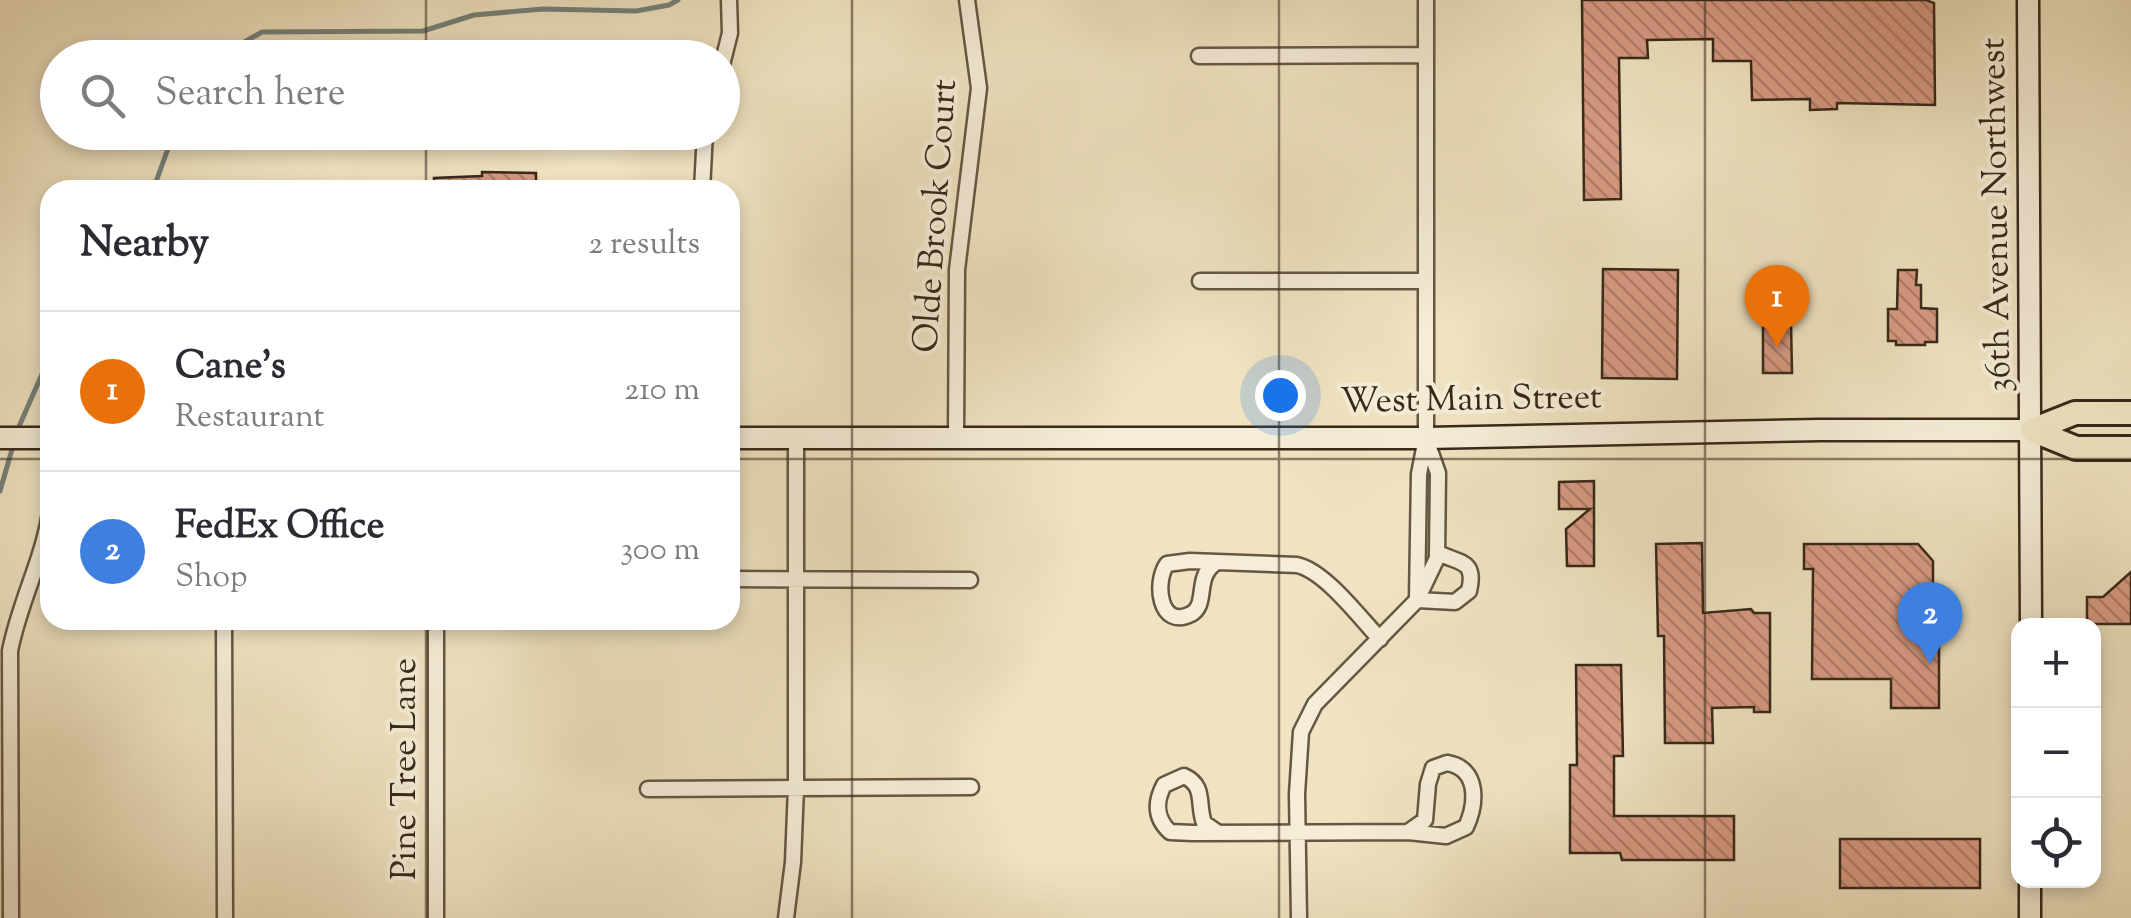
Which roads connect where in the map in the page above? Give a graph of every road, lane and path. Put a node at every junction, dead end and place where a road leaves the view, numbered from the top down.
1 (729, 0) edge
2 (967, 0) edge
3 (1426, 0) edge
4 (2028, 0) edge
5 (728, 40) edge
6 (1199, 56) dead end
7 (1426, 56) junction
8 (704, 150) edge
9 (703, 180) edge
10 (1425, 281) junction
11 (1200, 282) dead end
12 (2131, 413) edge
13 (2032, 430) junction
14 (796, 437) junction
15 (956, 437) junction
16 (0, 438) edge
17 (39, 438) edge
18 (740, 438) edge
19 (1426, 438) junction
20 (2131, 448) edge
21 (1438, 552) junction
22 (40, 555) edge
23 (1214, 564) junction
24 (740, 580) edge
25 (795, 580) junction
26 (970, 580) dead end
27 (1417, 600) junction
28 (2031, 618) edge
29 (224, 630) edge
30 (436, 630) edge
31 (1380, 639) junction
32 (796, 787) junction
33 (972, 787) dead end
34 (648, 789) dead end
35 (1217, 832) junction
36 (1298, 832) junction
37 (1408, 832) junction
38 (2030, 888) edge
39 (11, 918) edge
40 (225, 918) edge
41 (436, 918) edge
42 (786, 918) edge
43 (1299, 918) edge
44 (2030, 918) edge

1 - 5 street
2 - 15 street, Olde Brook Court
3 - 7 street
4 - 13 main road, 36th Avenue Northwest
6 - 7 street
7 - 10 street
8 - 9 street
10 - 11 street
10 - 19 street
12 - 13 main road, West Main Street
13 - 19 main road, West Main Street
13 - 20 main road, West Main Street
13 - 28 main road, 36th Avenue Northwest
14 - 15 main road, West Main Street
14 - 18 main road, West Main Street
14 - 25 street
15 - 19 main road, West Main Street
16 - 17 main road
19 - 21 street
19 - 27 street
21 - 27 street
21 - 27 street
22 - 39 street
23 - 23 street
23 - 31 street
24 - 25 street
25 - 26 street
25 - 32 street
27 - 31 street
29 - 40 street
30 - 41 street, Pine Tree Lane
31 - 36 street
32 - 33 street
32 - 34 street
32 - 42 street
35 - 35 street
35 - 36 street
36 - 37 street
36 - 43 street
37 - 37 street
38 - 44 main road

